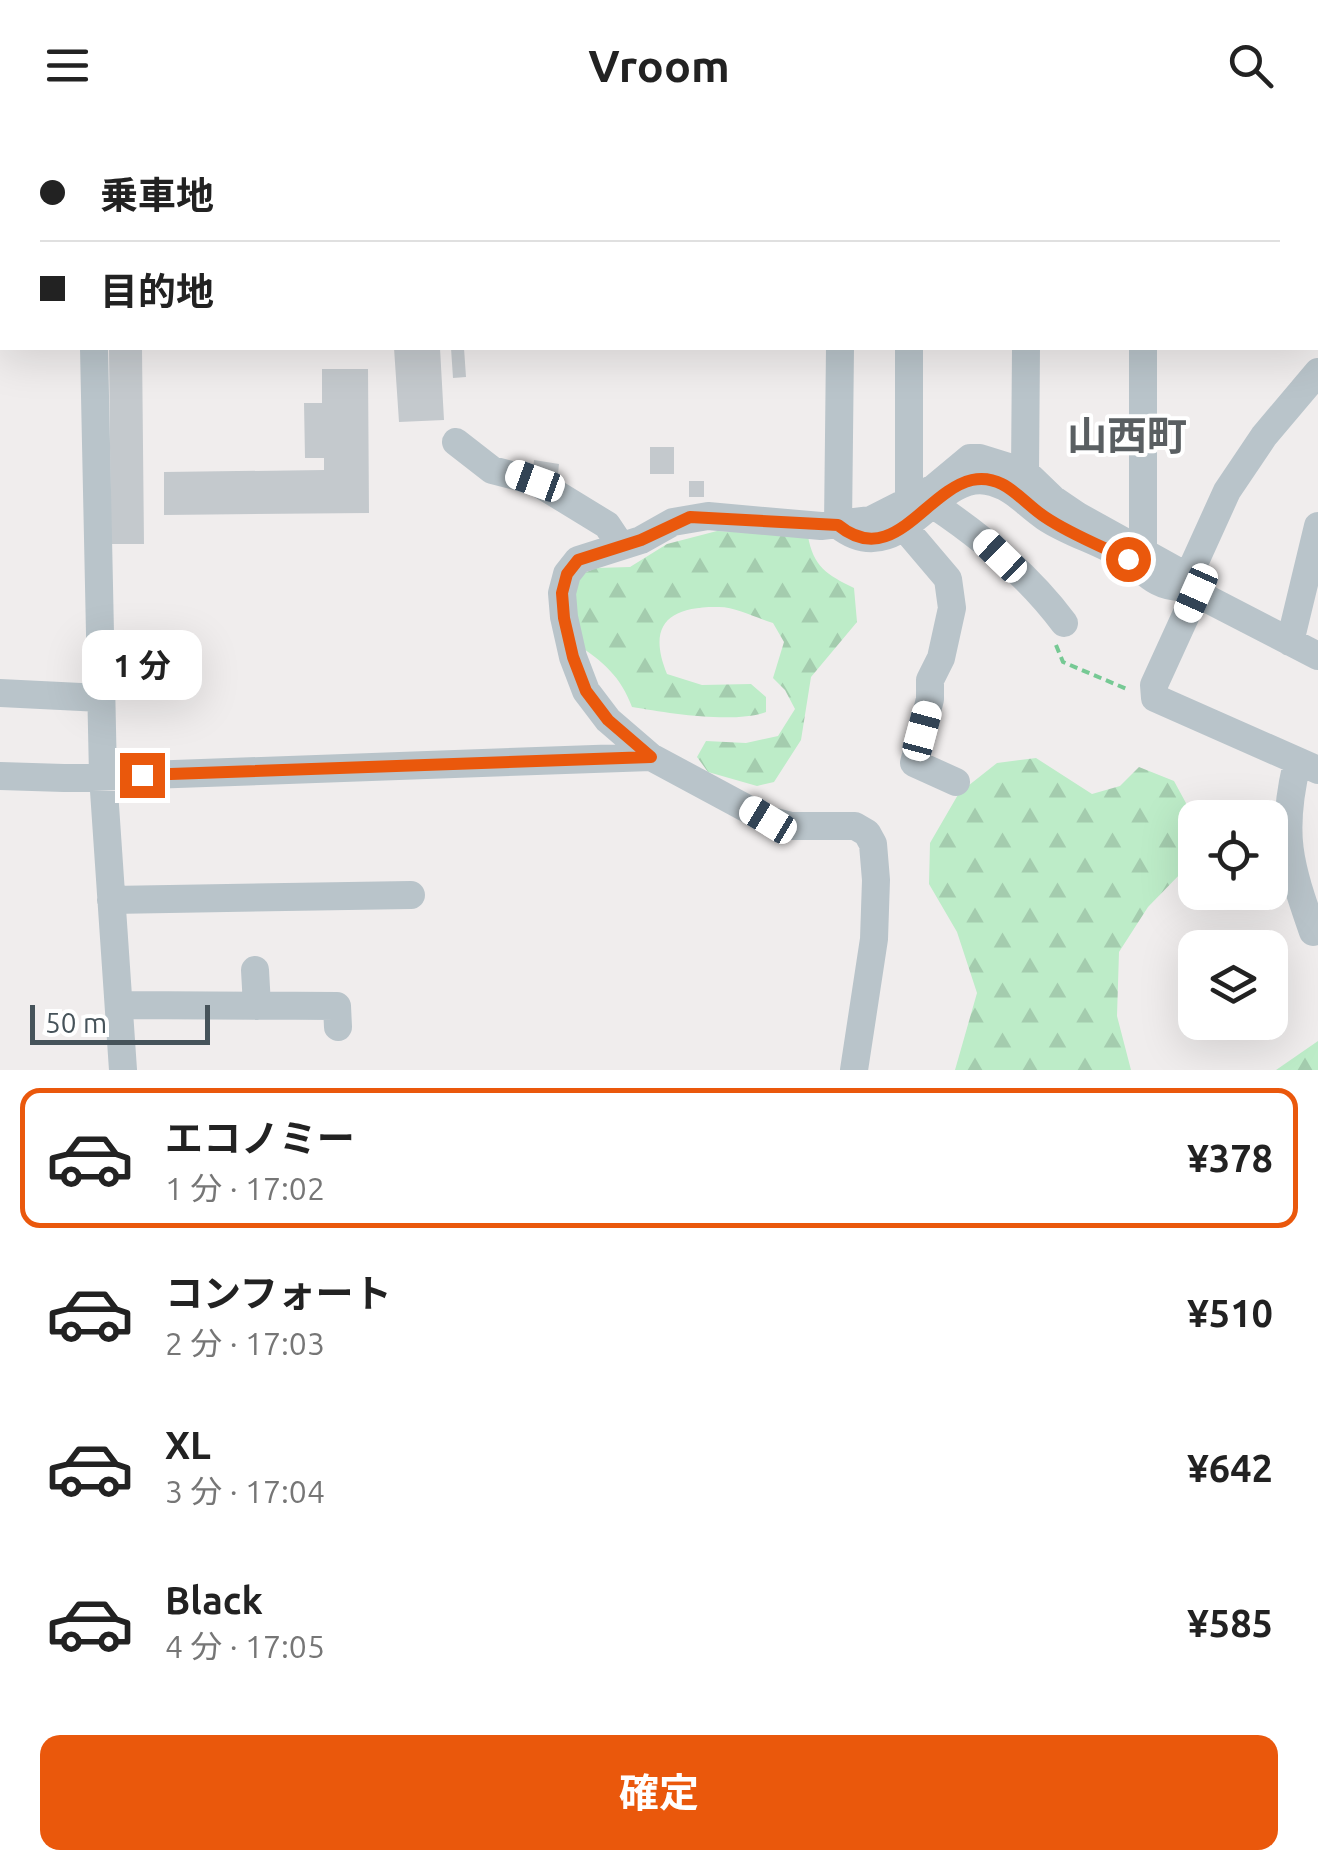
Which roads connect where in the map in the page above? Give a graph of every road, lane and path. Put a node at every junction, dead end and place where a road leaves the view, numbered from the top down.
1 (94, 350) edge
2 (840, 350) edge
3 (909, 350) edge
4 (1026, 350) edge
5 (1143, 350) edge
6 (1318, 372) edge
7 (456, 442) dead end
8 (1025, 472) junction
9 (915, 511) junction
10 (838, 525) junction
11 (1318, 526) edge
12 (622, 546) junction
13 (1143, 549) junction
14 (1190, 586) junction
15 (1064, 622) joint
16 (1290, 642) junction
17 (1318, 656) edge
18 (0, 693) edge
19 (1153, 693) junction
20 (100, 698) junction
21 (651, 757) junction
22 (1308, 766) edge
23 (0, 776) edge
24 (103, 776) junction
25 (956, 782) dead end
26 (411, 895) dead end
27 (111, 900) junction
28 (1313, 932) dead end
29 (255, 970) dead end
30 (118, 1005) junction
31 (256, 1006) junction
32 (338, 1027) dead end
33 (123, 1070) edge
34 (854, 1070) edge

1 - 20 street
2 - 10 street
3 - 9 street
4 - 8 street
5 - 13 street
6 - 14 street
7 - 12 street
8 - 9 street
8 - 13 street
9 - 10 street
9 - 14 street
9 - 15 street
9 - 25 street
10 - 12 street
11 - 16 street
12 - 21 street
13 - 14 street
14 - 16 street
14 - 19 street
15 - 19 path
16 - 17 street
18 - 20 street
19 - 22 street
20 - 24 street
21 - 24 street
21 - 34 street
22 - 28 street
23 - 24 street
24 - 27 street
26 - 27 street
27 - 30 street
29 - 31 street
30 - 31 street
30 - 33 street
31 - 32 street

